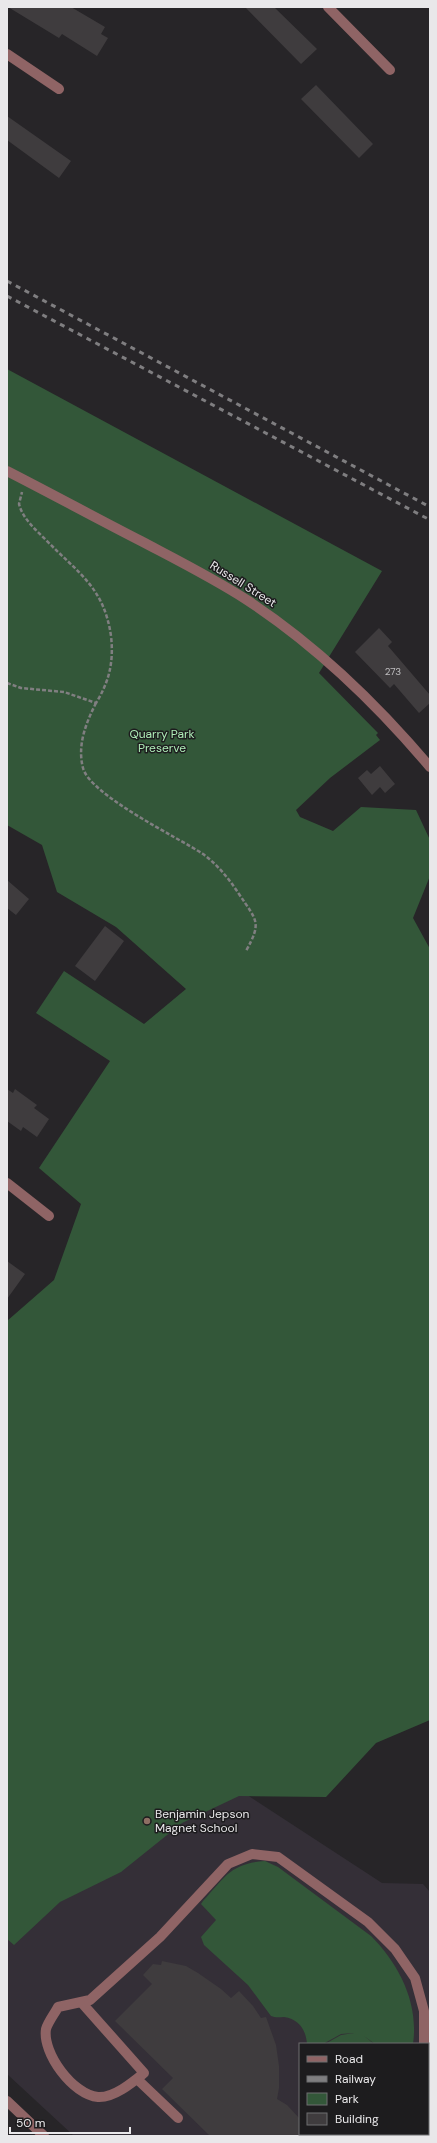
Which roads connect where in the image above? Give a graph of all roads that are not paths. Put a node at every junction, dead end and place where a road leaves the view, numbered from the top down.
1 (329, 7) edge
2 (7, 54) edge
3 (390, 70) dead end
4 (60, 89) dead end
5 (7, 471) edge
6 (430, 766) edge
7 (7, 1183) edge
8 (49, 1216) dead end
9 (81, 2002) junction
10 (424, 2043) edge
11 (137, 2079) junction
12 (7, 2101) edge
13 (178, 2118) dead end
14 (44, 2136) edge

1 - 3 street
2 - 4 street
5 - 6 street, Russell Street
7 - 8 street
9 - 10 street
9 - 11 street
9 - 11 street
11 - 13 street
12 - 14 street

